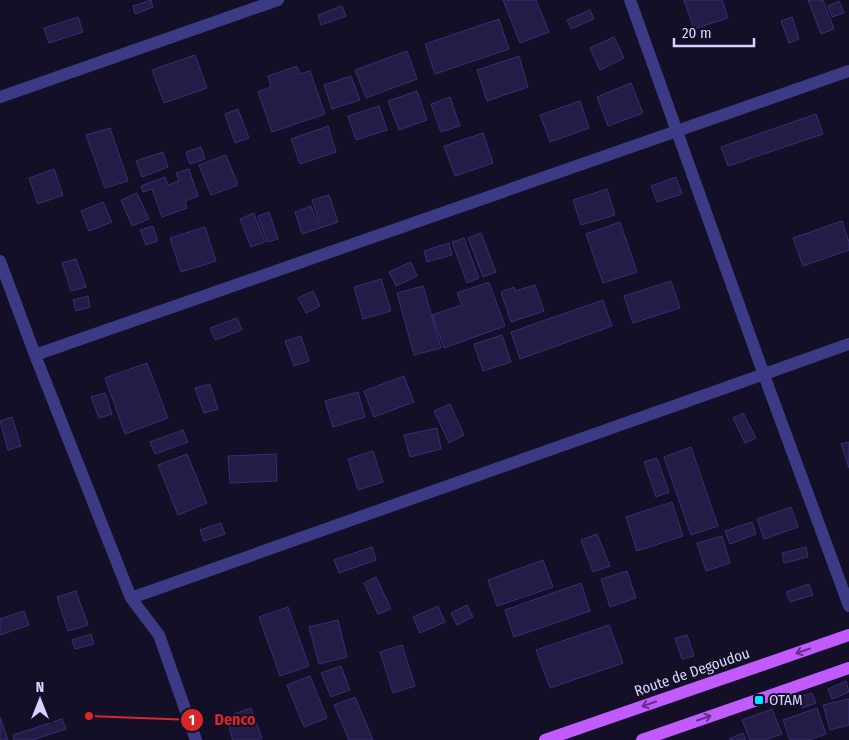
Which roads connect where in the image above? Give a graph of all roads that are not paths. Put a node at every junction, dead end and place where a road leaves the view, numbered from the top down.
1 (278, 0) edge
2 (630, 0) edge
3 (849, 71) edge
4 (0, 97) edge
5 (677, 131) junction
6 (0, 261) edge
7 (849, 344) edge
8 (35, 356) junction
9 (764, 375) junction
10 (131, 598) junction
11 (849, 606) edge
12 (849, 635) edge
13 (849, 668) edge
14 (196, 740) edge
15 (545, 740) edge
16 (642, 740) edge

1 - 4 street
2 - 5 street
3 - 5 street
5 - 8 street
5 - 9 street
6 - 8 street
7 - 9 street
8 - 10 street
9 - 10 street
9 - 11 street
10 - 14 street
12 -> 15 main road, Route de Degoudou
16 -> 13 main road

